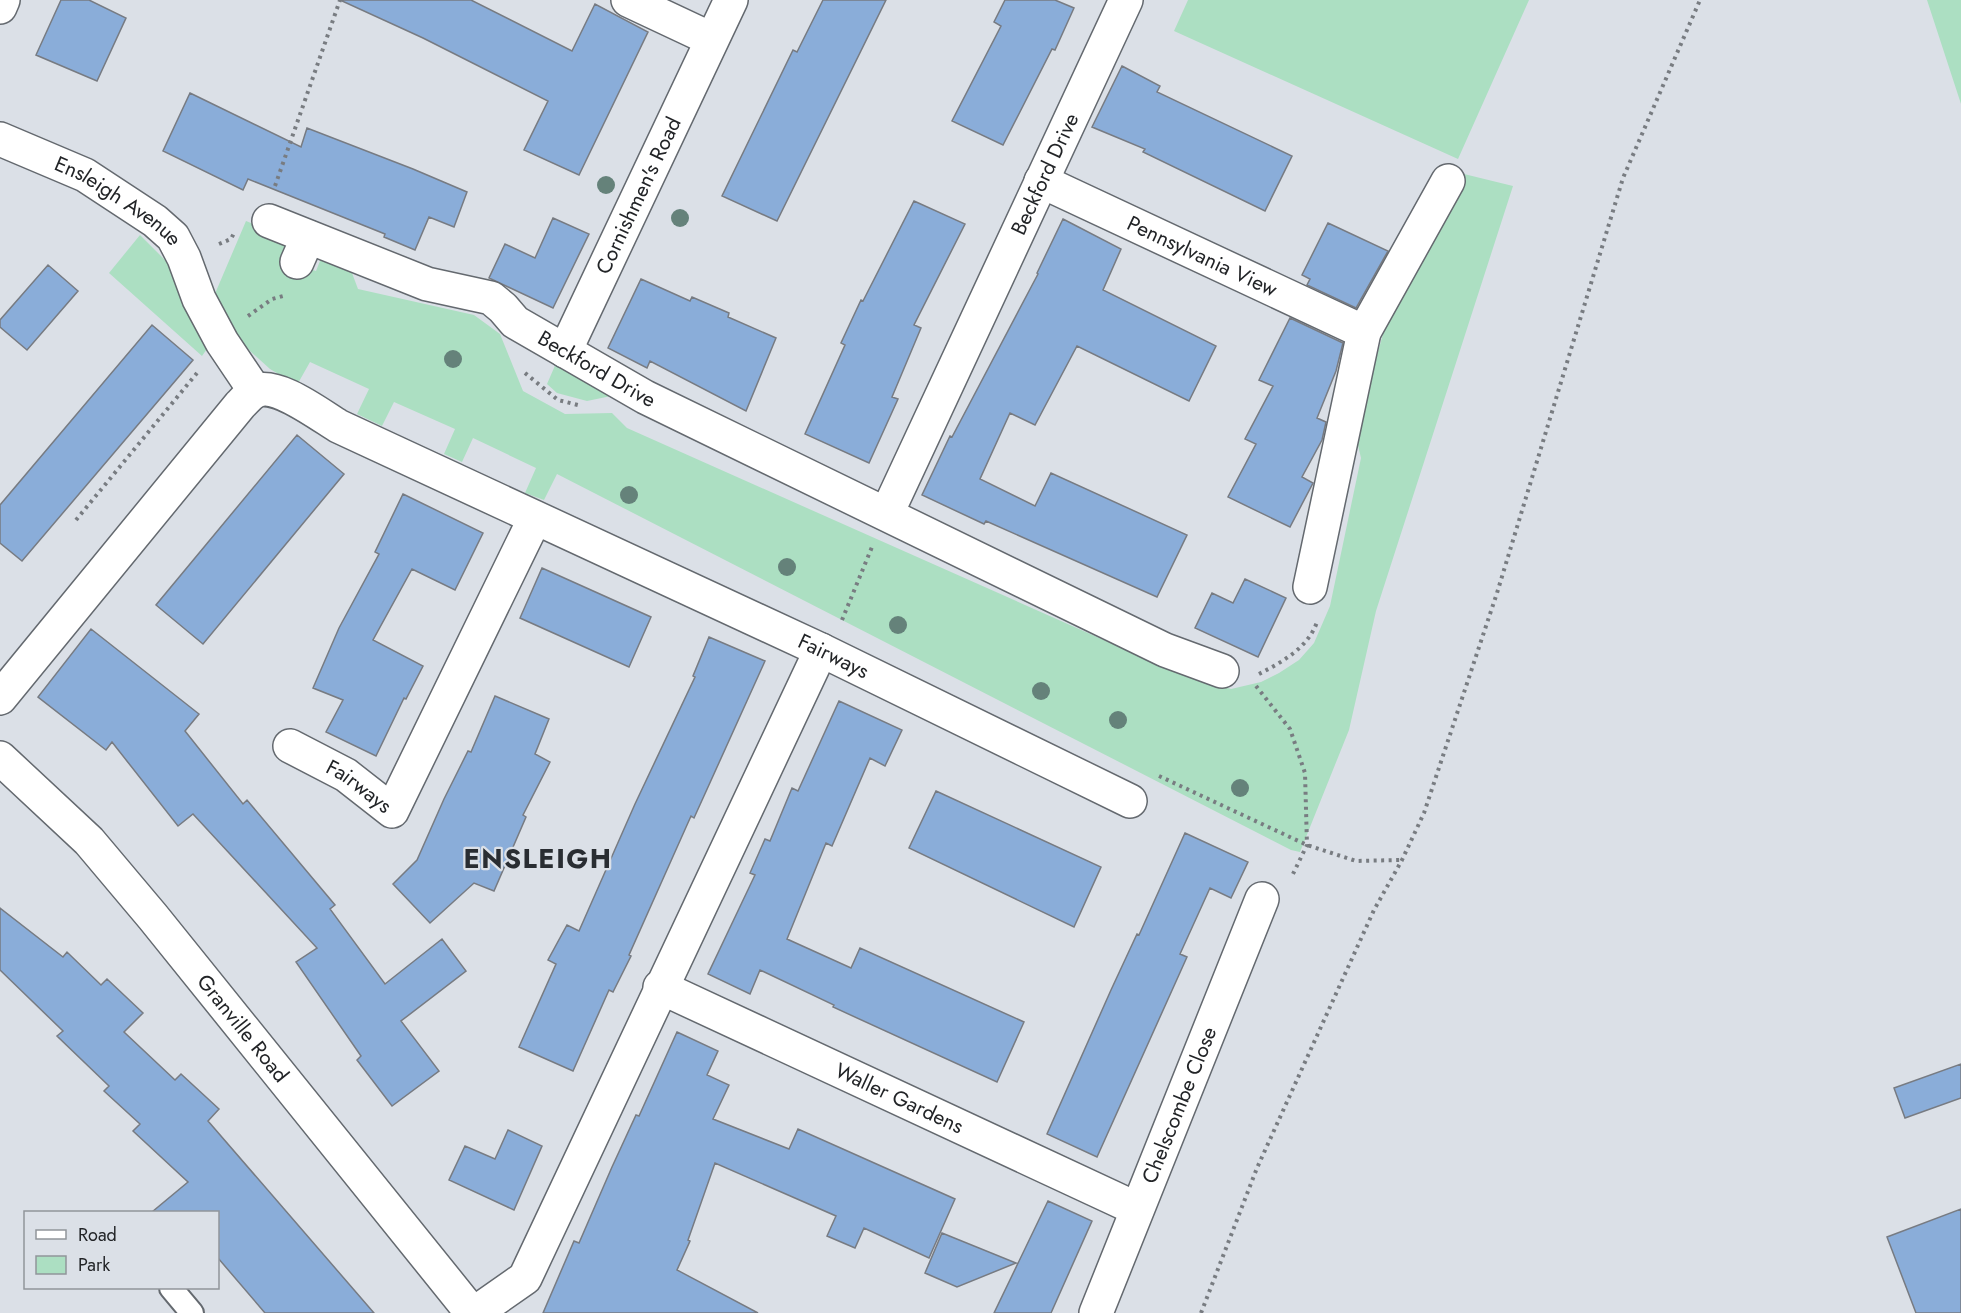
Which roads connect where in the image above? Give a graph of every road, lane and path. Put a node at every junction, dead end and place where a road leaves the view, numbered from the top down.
1 (3, 0) edge
2 (340, 0) edge
3 (628, 0) edge
4 (731, 0) edge
5 (1126, 0) edge
6 (1700, 0) edge
7 (0, 7) edge
8 (711, 39) junction
9 (0, 139) edge
10 (1448, 181) dead end
11 (1041, 182) junction
12 (271, 206) joint
13 (236, 229) dead end
14 (184, 258) junction
15 (1364, 332) junction
16 (565, 351) junction
17 (255, 391) junction
18 (887, 513) junction
19 (535, 518) junction
20 (1310, 587) joint
21 (821, 650) junction
22 (1222, 671) dead end
23 (0, 698) edge
24 (290, 746) dead end
25 (0, 758) edge
26 (1130, 801) joint
27 (1307, 845) junction
28 (1402, 860) junction
29 (1258, 909) joint
30 (660, 987) junction
31 (1137, 1209) junction
32 (173, 1289) edge
33 (192, 1313) edge
34 (473, 1313) edge
35 (1096, 1313) edge
36 (1201, 1313) edge

1 - 7 street
2 - 12 path
3 - 8 street
4 - 8 street, Cornishmen's Road
5 - 11 street, Beckford Drive
6 - 28 path
8 - 16 street, Cornishmen's Road
9 - 14 street, Ensleigh Avenue
10 - 15 street
11 - 15 street, Pennsylvania View
11 - 18 street, Beckford Drive
12 - 16 street, Beckford Drive
13 - 14 path
14 - 17 street, Ensleigh Avenue
15 - 20 street
16 - 18 street, Beckford Drive
17 - 19 street, Fairways
17 - 23 street
18 - 21 path
18 - 22 street, Beckford Drive
19 - 21 street, Fairways
19 - 24 street, Fairways
20 - 27 path
21 - 26 street, Fairways
21 - 30 street
25 - 34 street, Granville Road
26 - 27 path
27 - 28 path
27 - 29 path
28 - 36 path
29 - 31 street, Chelscombe Close
30 - 31 street, Waller Gardens
30 - 34 street
31 - 35 street, Chelscombe Close
32 - 33 lane

